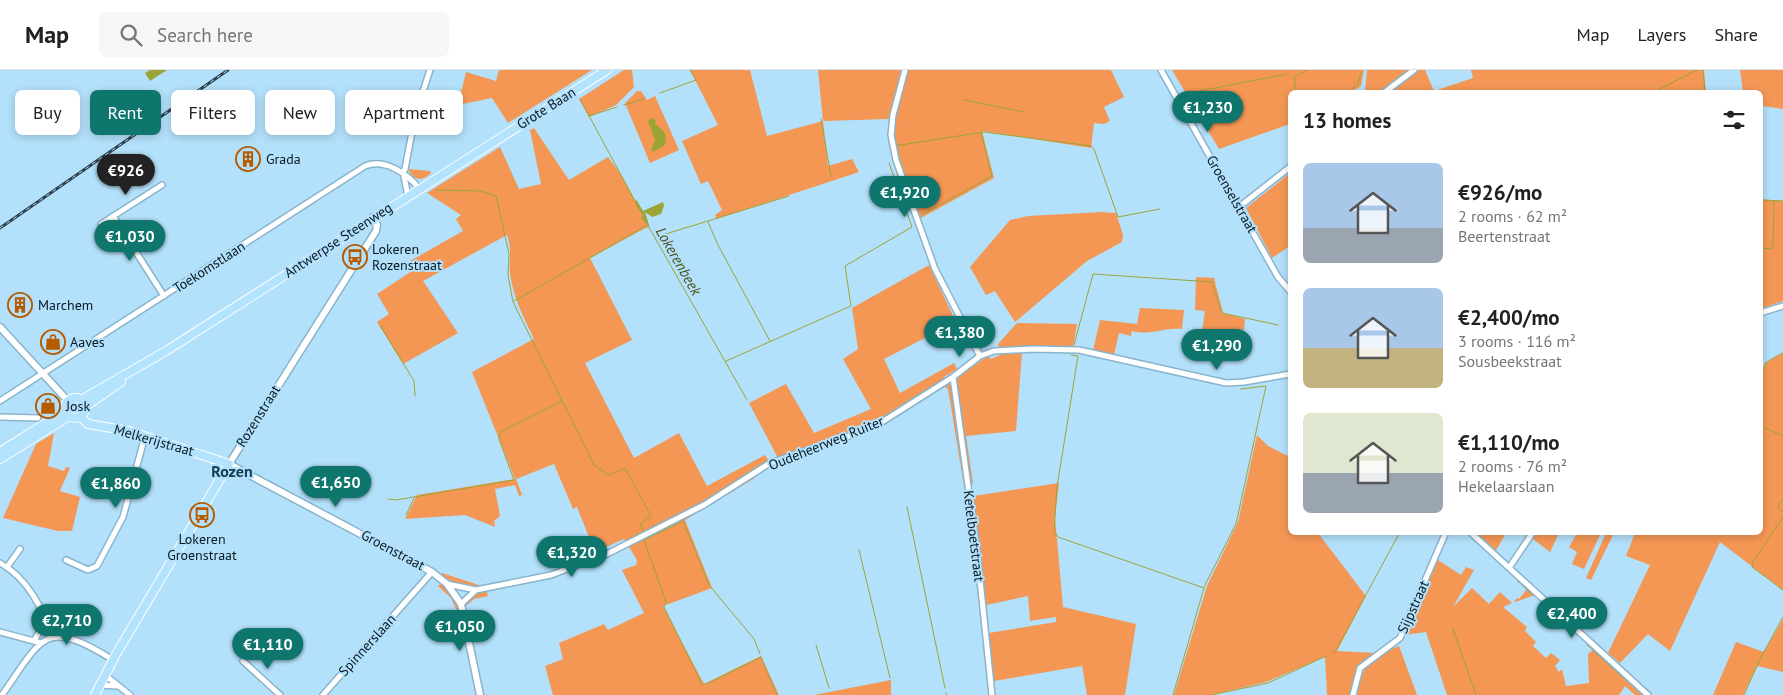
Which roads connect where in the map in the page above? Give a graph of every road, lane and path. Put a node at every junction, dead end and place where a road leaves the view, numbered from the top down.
1 (430, 70) edge
2 (607, 70) edge
3 (905, 70) edge
4 (1161, 70) edge
5 (1414, 70) edge
6 (1388, 90) edge
7 (511, 130) joint
8 (1288, 169) edge
9 (403, 172) junction
10 (162, 185) dead end
11 (419, 188) junction
12 (408, 196) junction
13 (1239, 207) junction
14 (113, 216) junction
15 (373, 217) junction
16 (101, 224) dead end
17 (1288, 289) edge
18 (164, 296) junction
19 (1783, 306) edge
20 (1763, 312) edge
21 (0, 328) edge
22 (980, 356) junction
23 (42, 374) junction
24 (1288, 374) edge
25 (953, 377) junction
26 (0, 401) edge
27 (68, 401) junction
28 (83, 403) junction
29 (67, 413) junction
30 (0, 417) edge
31 (81, 417) junction
32 (38, 418) dead end
33 (145, 436) junction
34 (0, 452) edge
35 (0, 459) edge
36 (229, 464) junction
37 (1445, 535) edge
38 (1473, 535) edge
39 (1531, 535) edge
40 (20, 549) dead end
41 (66, 560) dead end
42 (0, 564) edge
43 (6, 567) junction
44 (1509, 568) junction
45 (432, 572) junction
46 (448, 584) junction
47 (476, 590) junction
48 (461, 604) junction
49 (47, 619) junction
50 (0, 632) edge
51 (51, 637) junction
52 (35, 639) junction
53 (39, 644) junction
54 (113, 660) junction
55 (242, 661) dead end
56 (104, 675) junction
57 (100, 685) junction
58 (117, 686) junction
59 (2, 695) edge
60 (95, 695) edge
61 (130, 695) edge
62 (280, 695) edge
63 (323, 695) edge
64 (480, 695) edge
65 (992, 695) edge
66 (1353, 695) edge
67 (1648, 695) edge

1 - 9 street
2 - 7 main road, Grote Baan
3 - 22 street
4 - 13 street, Groenselstraat
5 - 6 street
7 - 11 main road, Antwerpse Steenweg
8 - 13 street
9 - 11 street, Toekomstlaan
9 - 12 street
9 - 18 street, Toekomstlaan
10 - 14 street
11 - 12 main road, Antwerpse Steenweg
12 - 15 main road, Antwerpse Steenweg
13 - 17 street, Groenselstraat
14 - 16 street
14 - 18 street
15 - 28 main road, Antwerpse Steenweg
15 - 36 street, Rozenstraat
18 - 23 street, Toekomstlaan
19 - 20 street
21 - 23 street
22 - 24 street, Oudeheerweg Ruiter
22 - 25 street, Oudeheerweg Ruiter
23 - 26 street, Toekomstlaan
23 - 27 street
25 - 47 street, Oudeheerweg Ruiter
25 - 65 street, Ketelboetstraat
27 - 28 main road
27 - 29 main road
28 - 31 main road
29 - 31 main road
29 - 34 main road
29 - 35 main road
30 - 32 street
31 - 33 main road, Melkerijstraat
33 - 36 main road, Melkerijstraat
33 - 41 street
36 - 45 street, Groenstraat
36 - 54 main road, Rozenstraat
37 - 66 street, Sijpstraat
38 - 44 street
39 - 44 street
40 - 43 street
42 - 43 street
43 - 49 street
44 - 67 street
45 - 46 street, Groenstraat
45 - 63 street, Spinnerslaan
46 - 47 street, Groenstraat
46 - 48 street, Groenstraat
47 - 48 street
48 - 64 street, Groenstraat
49 - 51 street
49 - 52 street
50 - 52 street
51 - 53 street
51 - 54 street
52 - 53 street
53 - 59 street
54 - 56 main road, Rozenstraat
55 - 62 street
56 - 57 main road, Rozenstraat
56 - 58 street
57 - 58 street
57 - 60 main road, Rozenstraat
58 - 61 street

